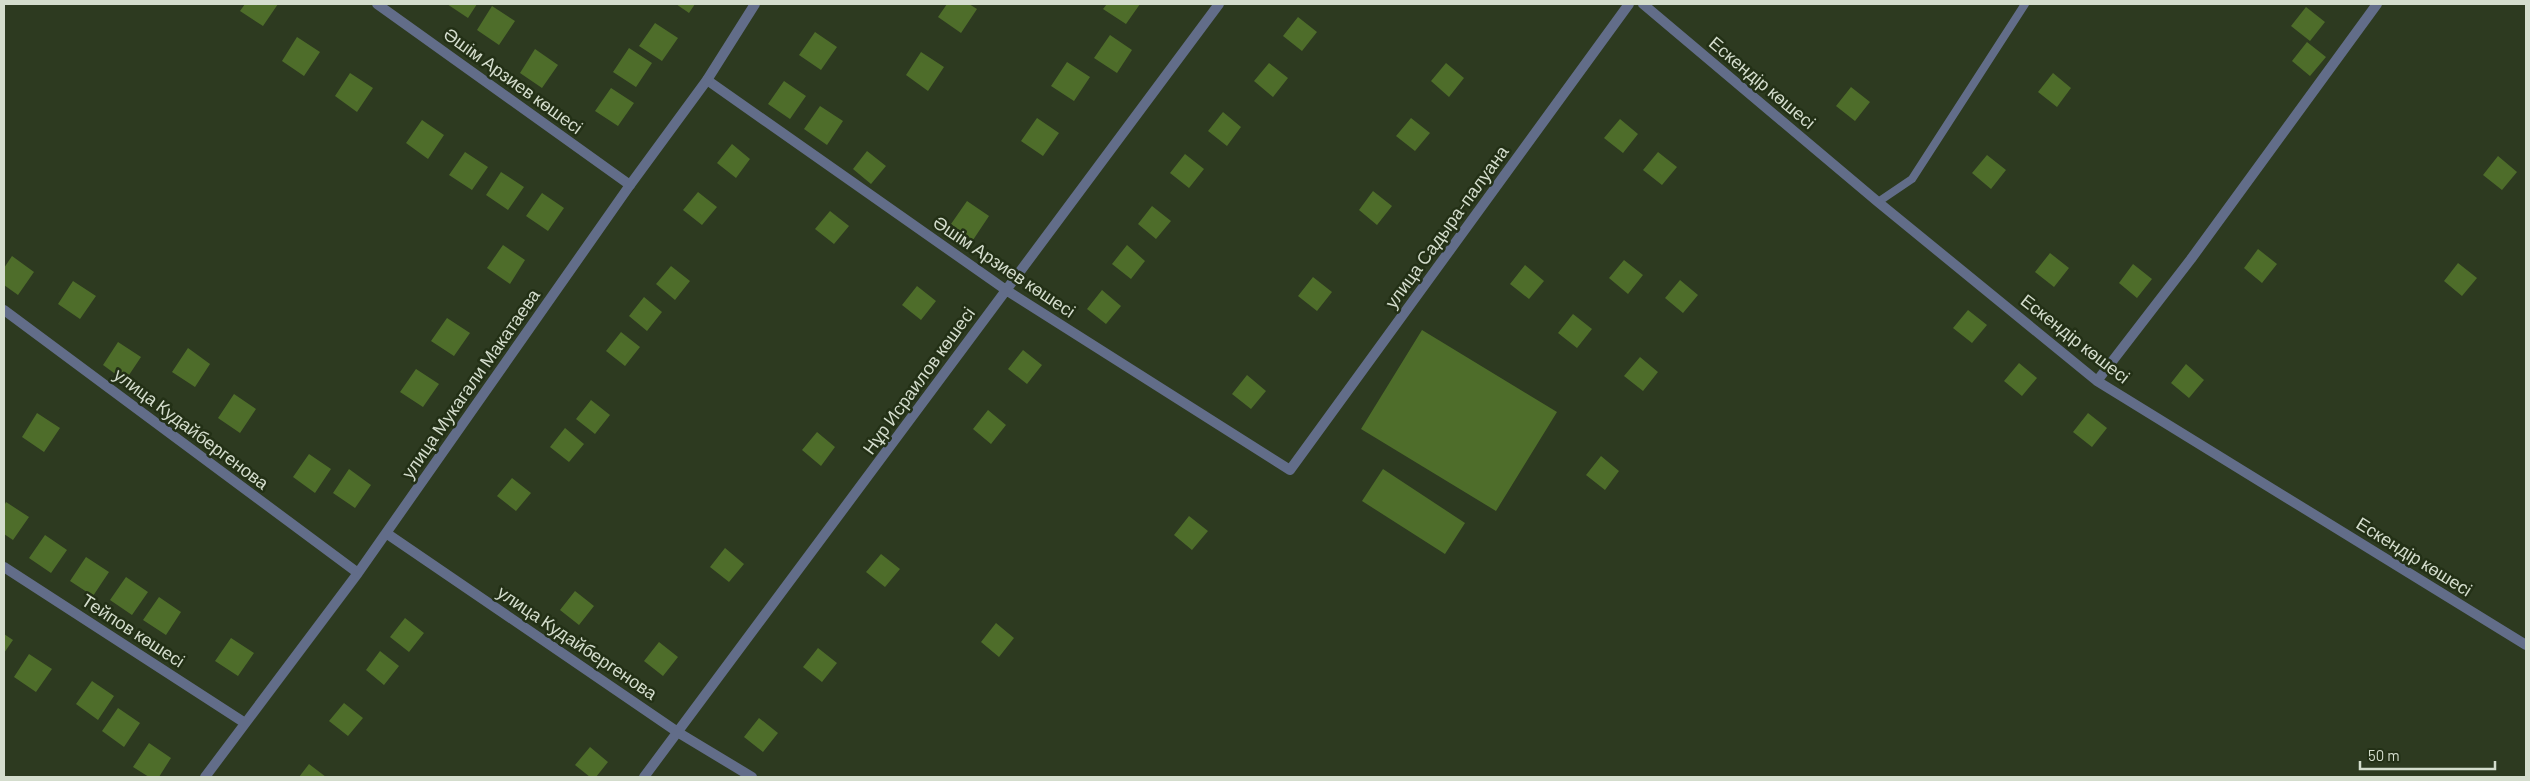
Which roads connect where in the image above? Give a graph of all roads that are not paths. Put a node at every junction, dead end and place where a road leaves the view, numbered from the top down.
1 (377, 4) edge
2 (755, 4) edge
3 (1219, 4) edge
4 (1629, 4) edge
5 (1643, 4) edge
6 (2025, 4) edge
7 (2377, 4) edge
8 (706, 80) junction
9 (630, 185) junction
10 (1878, 202) junction
11 (1006, 290) junction
12 (4, 310) edge
13 (2097, 381) junction
14 (1290, 470) joint
15 (386, 533) junction
16 (4, 567) edge
17 (358, 573) junction
18 (2526, 645) edge
19 (245, 723) junction
20 (679, 732) junction
21 (204, 777) edge
22 (644, 777) edge
23 (752, 777) edge

1 - 9 street, Әшім Арзиев көшесі
2 - 8 street, улица Мукагали Макатаева
3 - 11 street, Нұр Исраилов көшесі
4 - 14 street, улица Садыра-палуана
5 - 10 street, Ескендір көшесі
6 - 10 lane
7 - 13 street
8 - 9 street, улица Мукагали Макатаева
8 - 11 street, Әшім Арзиев көшесі
9 - 15 street, улица Мукагали Макатаева
10 - 13 street, Ескендір көшесі
11 - 14 street, Әшім Арзиев көшесі
11 - 20 street, Нұр Исраилов көшесі
12 - 17 street, улица Кудайбергенова
13 - 18 street, Ескендір көшесі
15 - 17 street, улица Мукагали Макатаева
15 - 20 street, улица Кудайбергенова
16 - 19 street, Тейпов көшесі
17 - 19 street, улица Мукагали Макатаева
19 - 21 street, улица Мукагали Макатаева
20 - 22 street, Нұр Исраилов көшесі
20 - 23 street, улица Кудайбергенова

